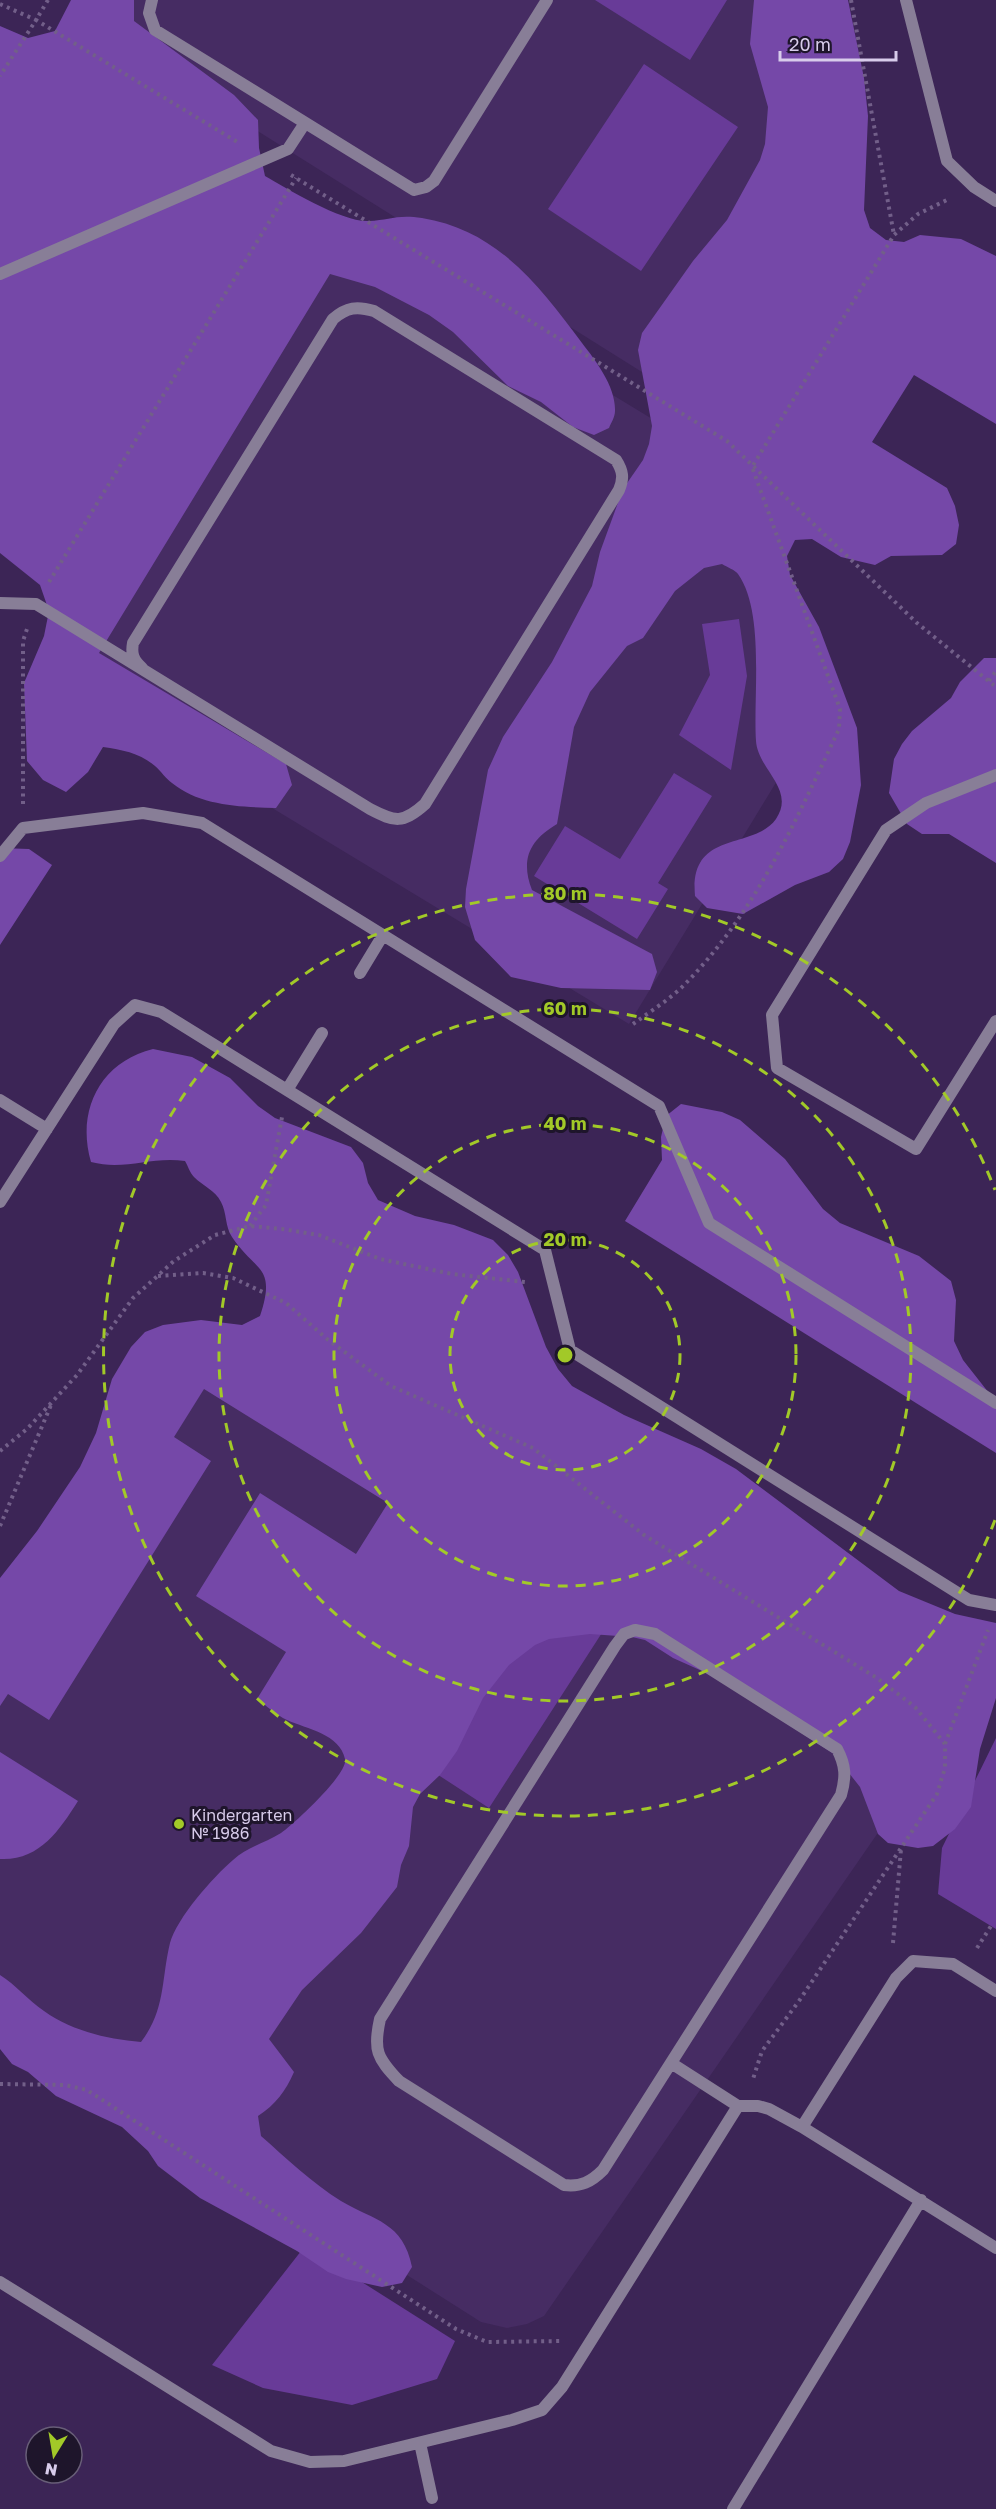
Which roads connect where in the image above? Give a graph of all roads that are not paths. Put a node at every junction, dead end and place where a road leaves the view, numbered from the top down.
1 (152, 0) edge
2 (548, 0) edge
3 (906, 0) edge
4 (305, 123) junction
5 (996, 201) edge
6 (0, 274) edge
7 (0, 603) edge
8 (142, 668) junction
9 (996, 775) edge
10 (0, 856) edge
11 (383, 935) junction
12 (360, 973) dead end
13 (996, 1021) edge
14 (322, 1033) dead end
15 (287, 1090) junction
16 (0, 1100) edge
17 (47, 1129) junction
18 (0, 1202) edge
19 (996, 1403) edge
20 (996, 1605) edge
21 (996, 1991) edge
22 (671, 2063) junction
23 (738, 2106) junction
24 (802, 2127) junction
25 (921, 2200) junction
26 (996, 2248) edge
27 (0, 2282) edge
28 (420, 2443) junction
29 (432, 2498) dead end
30 (733, 2509) edge

1 - 4 lane
2 - 4 lane
3 - 5 lane
4 - 6 lane
7 - 8 lane
8 - 8 lane
9 - 13 lane
10 - 11 lane
11 - 12 lane
11 - 19 lane
14 - 15 lane
15 - 17 lane
15 - 20 lane
16 - 17 lane
17 - 18 lane
21 - 24 lane
22 - 22 lane
22 - 23 lane
23 - 24 lane
23 - 28 lane
24 - 25 lane
25 - 26 lane
25 - 30 lane
27 - 28 lane
28 - 29 lane

